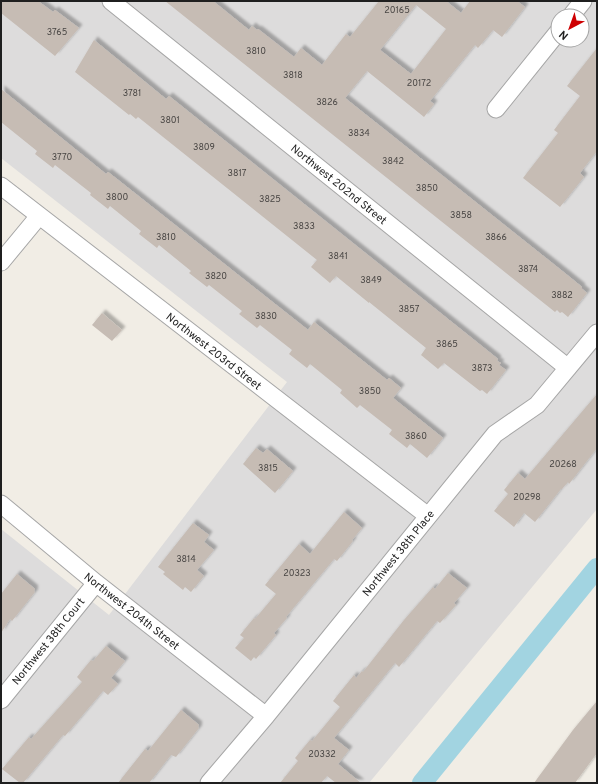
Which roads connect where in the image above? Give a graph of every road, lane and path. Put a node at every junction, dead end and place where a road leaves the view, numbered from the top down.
1 (111, 1) edge
2 (550, 42) edge
3 (496, 109) dead end
4 (1, 186) edge
5 (39, 216) junction
6 (1, 262) edge
7 (597, 333) edge
8 (568, 368) junction
9 (1, 504) edge
10 (428, 516) junction
11 (96, 583) junction
12 (1, 700) edge
13 (266, 716) junction
14 (209, 783) edge

1 - 8 street, Northwest 202nd Street
2 - 3 street
4 - 5 street, Northwest 203rd Street
5 - 6 street
5 - 10 street, Northwest 203rd Street
7 - 8 street, Northwest 38th Place
8 - 10 street, Northwest 38th Place
9 - 11 street, Northwest 204th Street
10 - 13 street, Northwest 38th Place
11 - 12 street, Northwest 38th Court
11 - 13 street, Northwest 204th Street
13 - 14 street, Northwest 38th Place

